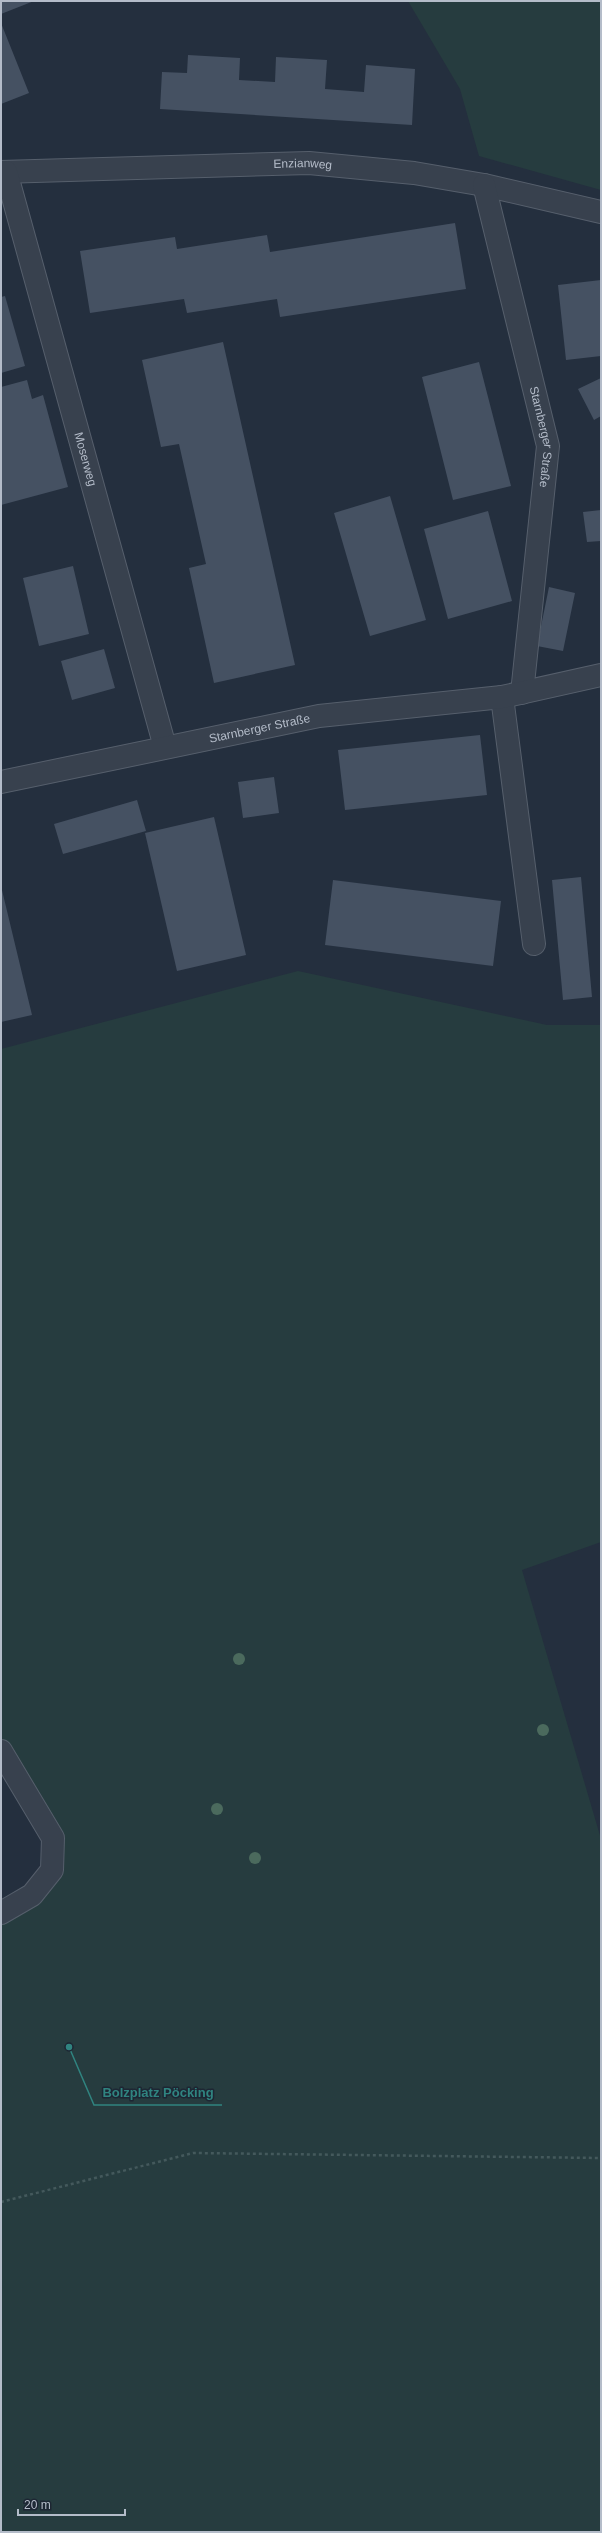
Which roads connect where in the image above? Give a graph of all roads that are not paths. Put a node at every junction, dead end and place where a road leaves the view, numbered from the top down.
1 (4, 172) edge
2 (484, 185) junction
3 (601, 212) edge
4 (601, 675) edge
5 (512, 695) junction
6 (165, 747) junction
7 (1, 782) edge
8 (534, 944) dead end
9 (1, 1751) edge
10 (1, 1913) edge

1 - 2 street, Enzianweg
1 - 6 street, Moserweg
2 - 3 street, Enzianweg
2 - 5 street, Starnberger Straße
4 - 5 street, Starnberger Straße
5 - 6 street, Starnberger Straße
5 - 8 street
6 - 7 street, Starnberger Straße
9 - 10 street

